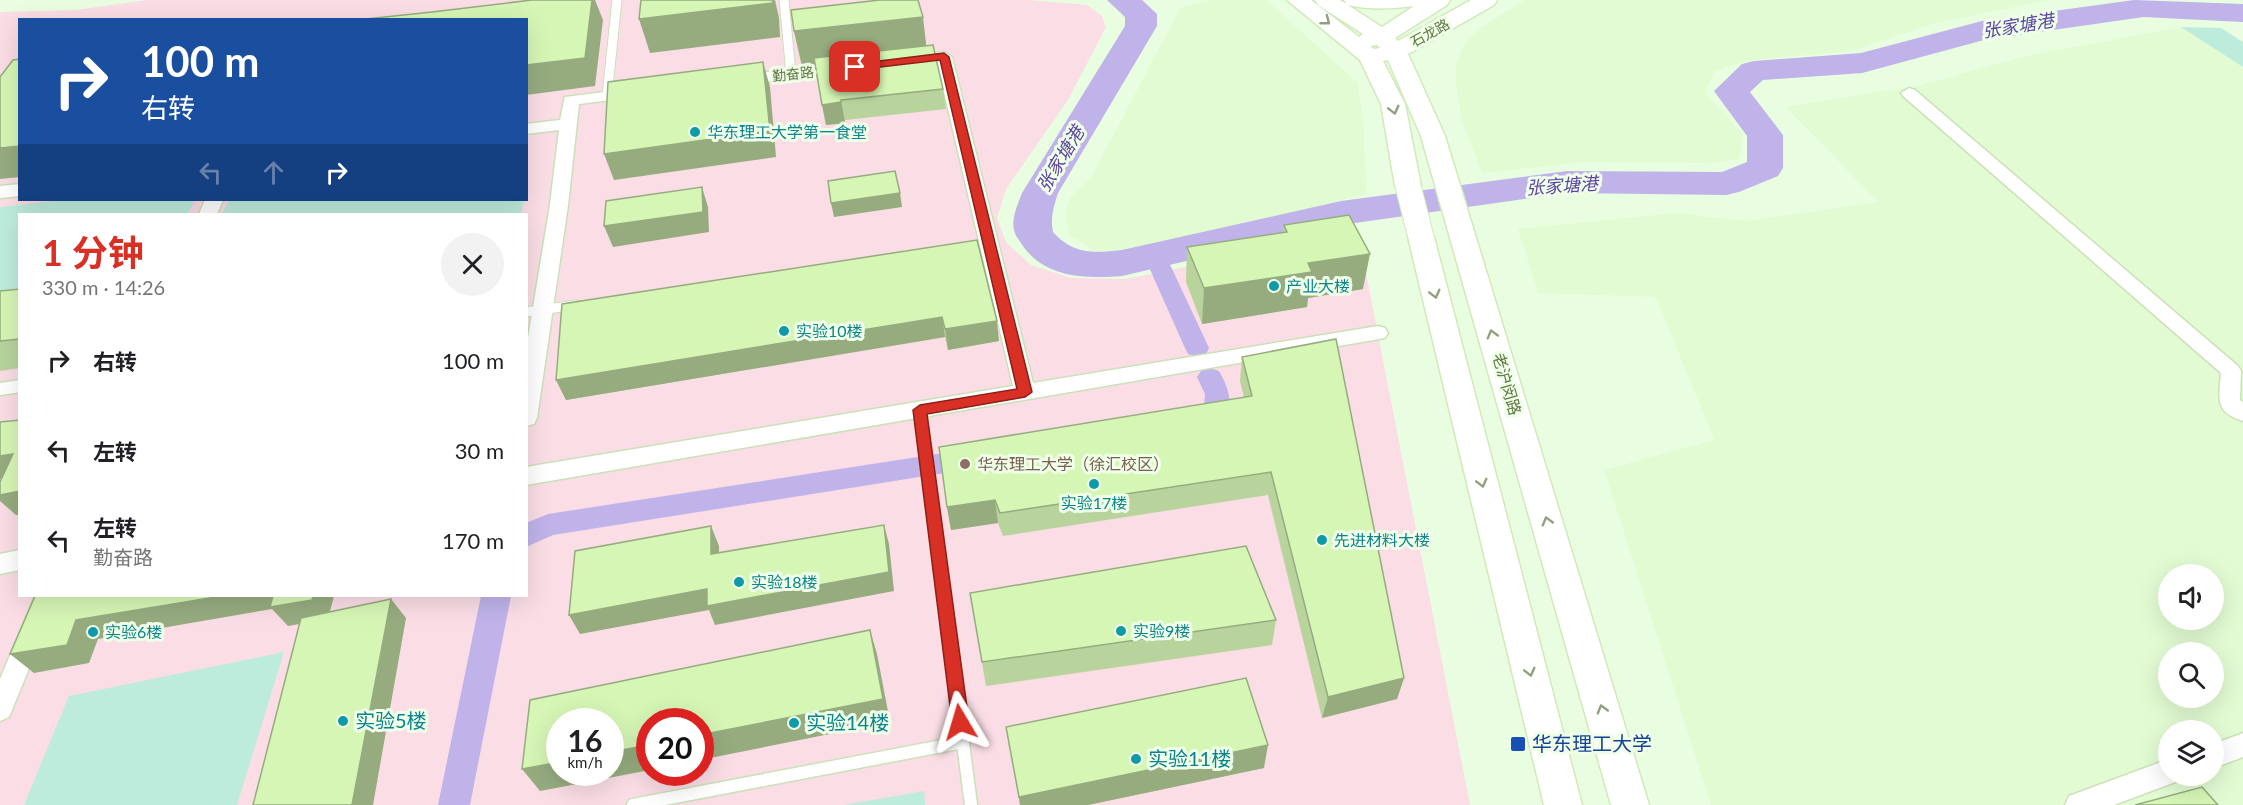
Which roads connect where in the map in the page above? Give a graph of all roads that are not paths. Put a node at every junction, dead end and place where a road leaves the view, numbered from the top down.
1 (617, 0) edge
2 (784, 0) edge
3 (1298, 0) edge
4 (1326, 0) edge
5 (1355, 0) edge
6 (1414, 0) edge
7 (1439, 0) edge
8 (1486, 0) edge
9 (1456, 19) junction
10 (1375, 47) junction
11 (888, 63) edge
12 (866, 66) edge
13 (791, 74) junction
14 (722, 82) edge
15 (653, 91) edge
16 (1909, 93) dead end
17 (607, 96) junction
18 (1419, 104) junction
19 (567, 124) junction
20 (528, 129) edge
21 (18, 190) edge
22 (0, 192) edge
23 (590, 303) edge
24 (535, 311) edge
25 (1378, 333) dead end
26 (18, 386) edge
27 (0, 389) edge
28 (1025, 392) junction
29 (528, 394) edge
30 (920, 410) junction
31 (2243, 413) edge
32 (528, 476) edge
33 (18, 560) edge
34 (0, 564) edge
35 (48, 597) edge
36 (0, 709) edge
37 (963, 742) junction
38 (2243, 745) edge
39 (2224, 752) edge
40 (2158, 776) edge
41 (633, 805) edge
42 (971, 805) edge
43 (1563, 805) edge
44 (1630, 805) edge
45 (2079, 805) edge

1 - 17 lane
2 - 13 lane
3 -> 10 main road, 老沪闵路
4 - 10 main road
5 - 6 main road
7 - 10 main road, 石龙路
8 - 9 main road, 石龙路
9 - 10 main road, 石龙路
9 - 18 main road
10 - 18 main road, 老沪闵路
10 -> 43 main road, 老沪闵路, bridge
11 - 28 street
12 - 13 street, 勤奋路
13 - 14 street, 勤奋路
15 - 17 street
16 - 31 street
17 - 19 street
44 -> 18 main road, 老沪闵路
19 - 20 street
19 - 24 street
21 - 22 street
23 - 24 lane
24 - 29 street
25 - 28 street
26 - 27 lane
28 - 30 street
30 - 32 street
30 - 37 lane
33 - 34 street
35 - 36 street
37 - 41 lane
37 - 42 lane
38 - 39 street
40 - 45 street

